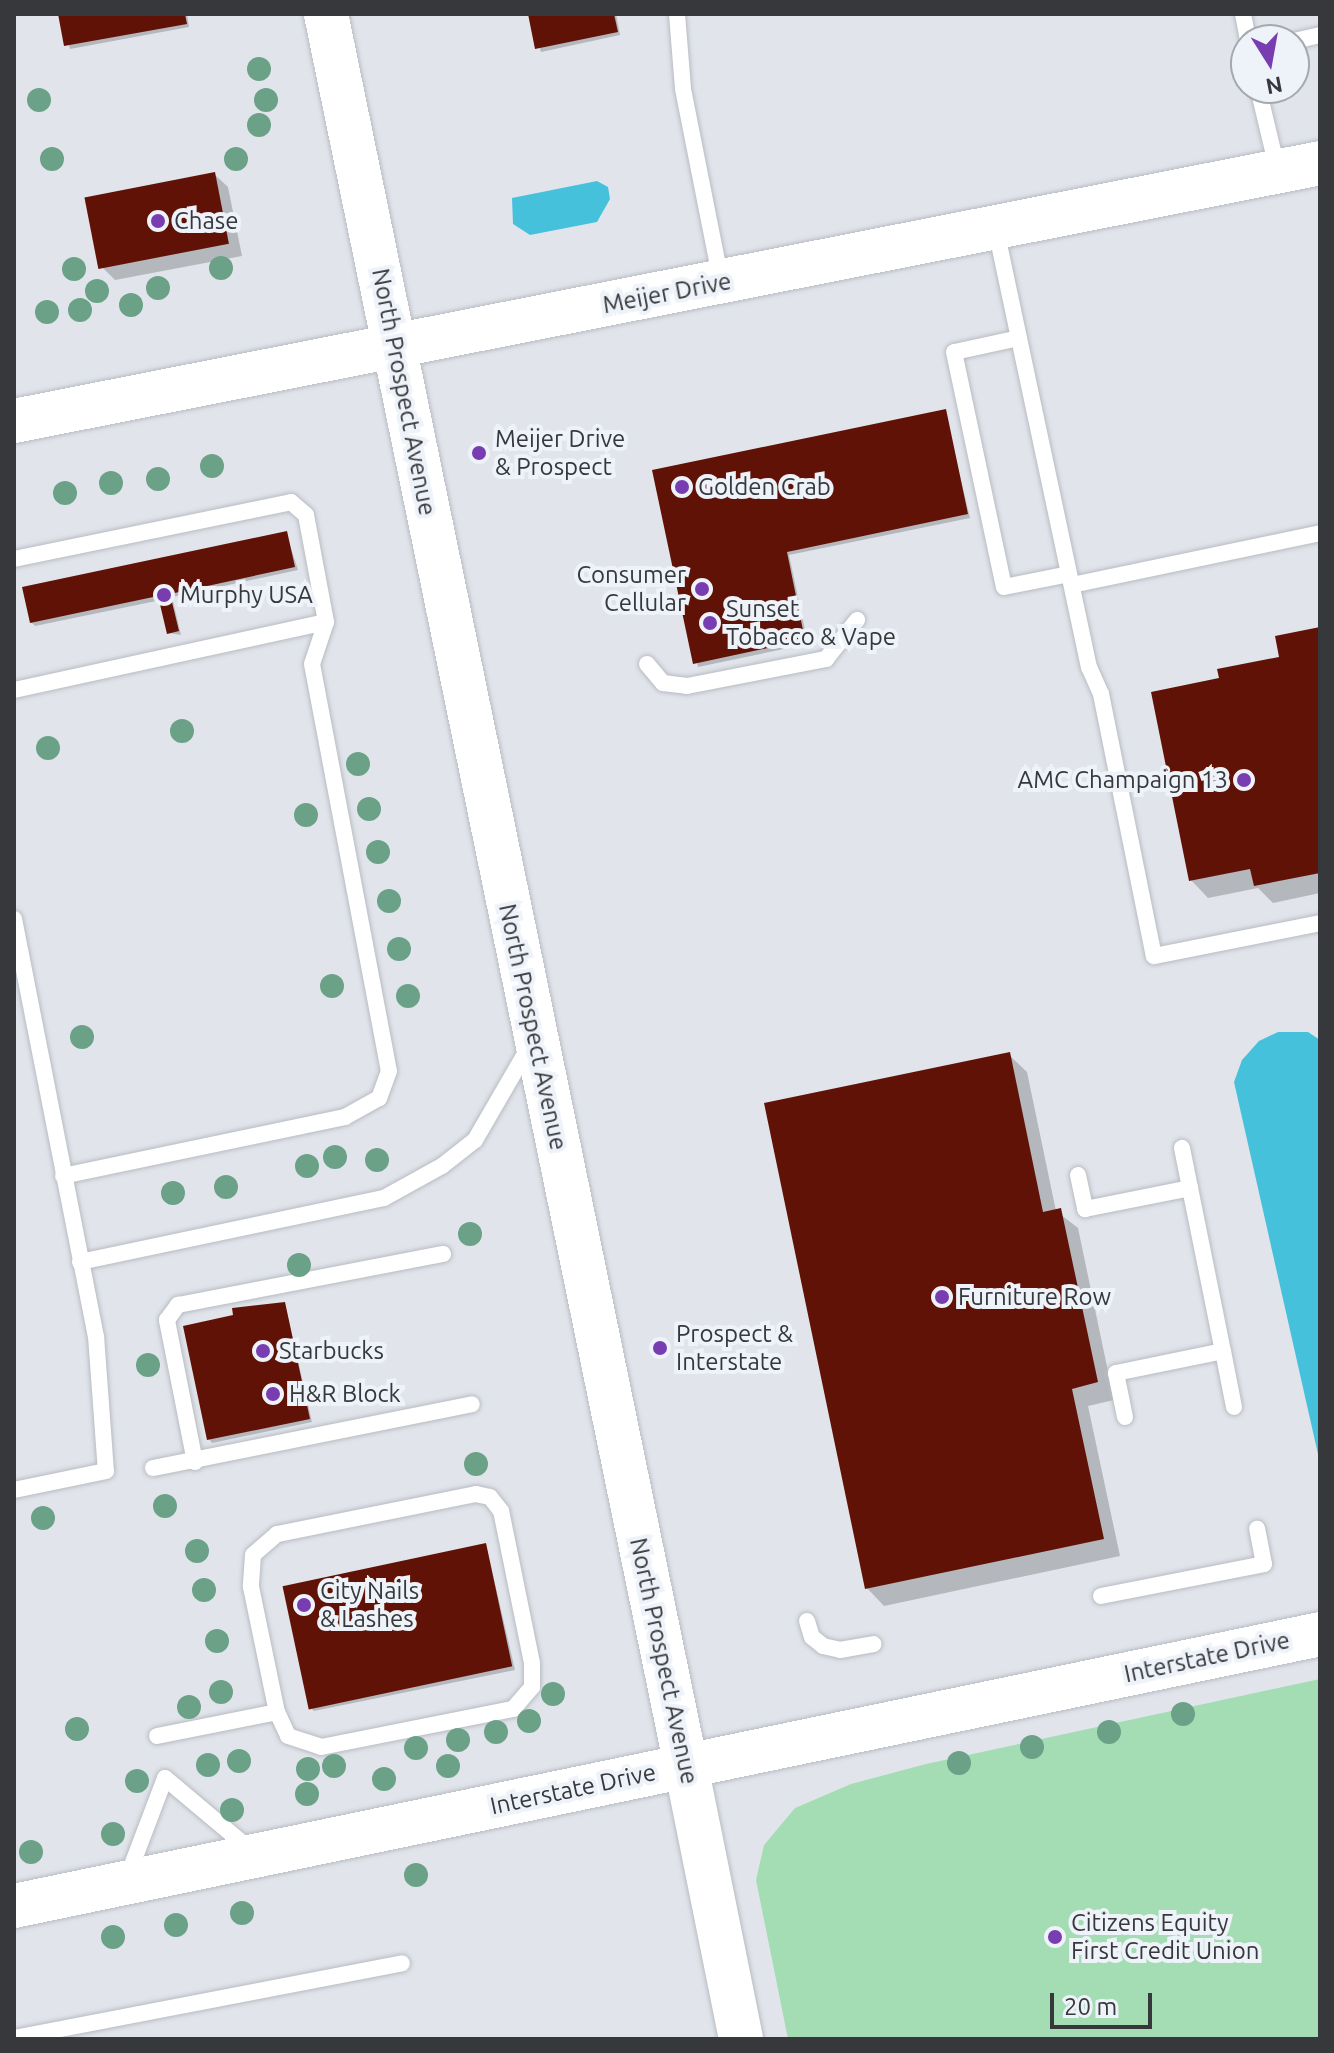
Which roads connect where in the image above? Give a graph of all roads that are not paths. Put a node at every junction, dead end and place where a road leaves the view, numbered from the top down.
1 (326, 14) edge
2 (677, 14) edge
3 (1262, 104) edge
4 (1320, 163) edge
5 (1277, 171) junction
6 (996, 230) junction
7 (722, 283) junction
8 (1019, 338) junction
9 (396, 347) junction
10 (14, 421) edge
11 (1320, 533) edge
12 (14, 559) edge
13 (1070, 579) junction
14 (857, 620) dead end
15 (326, 622) junction
16 (647, 664) dead end
17 (14, 690) edge
18 (14, 919) edge
19 (1320, 923) edge
20 (535, 1035) junction
21 (1182, 1148) dead end
22 (1078, 1175) dead end
23 (63, 1176) junction
24 (1190, 1188) junction
25 (443, 1254) dead end
26 (80, 1262) junction
27 (1223, 1351) junction
28 (472, 1404) dead end
29 (1234, 1407) dead end
30 (1125, 1417) dead end
31 (195, 1462) junction
32 (153, 1468) dead end
33 (14, 1490) edge
34 (1257, 1529) dead end
35 (1101, 1596) dead end
36 (807, 1621) dead end
37 (1320, 1634) edge
38 (873, 1644) dead end
39 (277, 1712) junction
40 (157, 1736) dead end
41 (686, 1766) junction
42 (256, 1855) junction
43 (126, 1883) junction
44 (14, 1906) edge
45 (402, 1963) dead end
46 (14, 2038) edge
47 (741, 2039) edge

1 - 9 main road, North Prospect Avenue
2 - 7 lane
3 - 5 lane
4 - 5 main road, Meijer Drive
5 - 6 main road, Meijer Drive
6 - 7 main road, Meijer Drive
6 - 8 lane
7 - 9 main road, Meijer Drive
8 - 13 lane
8 - 13 lane
9 - 10 main road, Meijer Drive
9 - 20 main road, North Prospect Avenue
11 - 13 lane
12 - 15 lane
13 - 19 lane
14 - 16 lane
15 - 17 lane
15 - 23 lane
18 - 23 lane
20 - 26 lane
20 - 41 main road, North Prospect Avenue
21 - 24 lane
22 - 24 lane
23 - 26 lane
24 - 27 lane
25 - 31 lane
26 - 33 lane
27 - 29 lane
27 - 30 lane
28 - 31 lane
31 - 32 lane
34 - 35 lane
36 - 38 lane
37 - 41 main road, Interstate Drive
39 - 39 lane
39 - 40 lane
41 - 42 main road, Interstate Drive
41 - 47 main road, North Prospect Avenue
42 - 43 main road, Interstate Drive
42 - 43 lane
43 - 44 main road, Interstate Drive
45 - 46 lane

